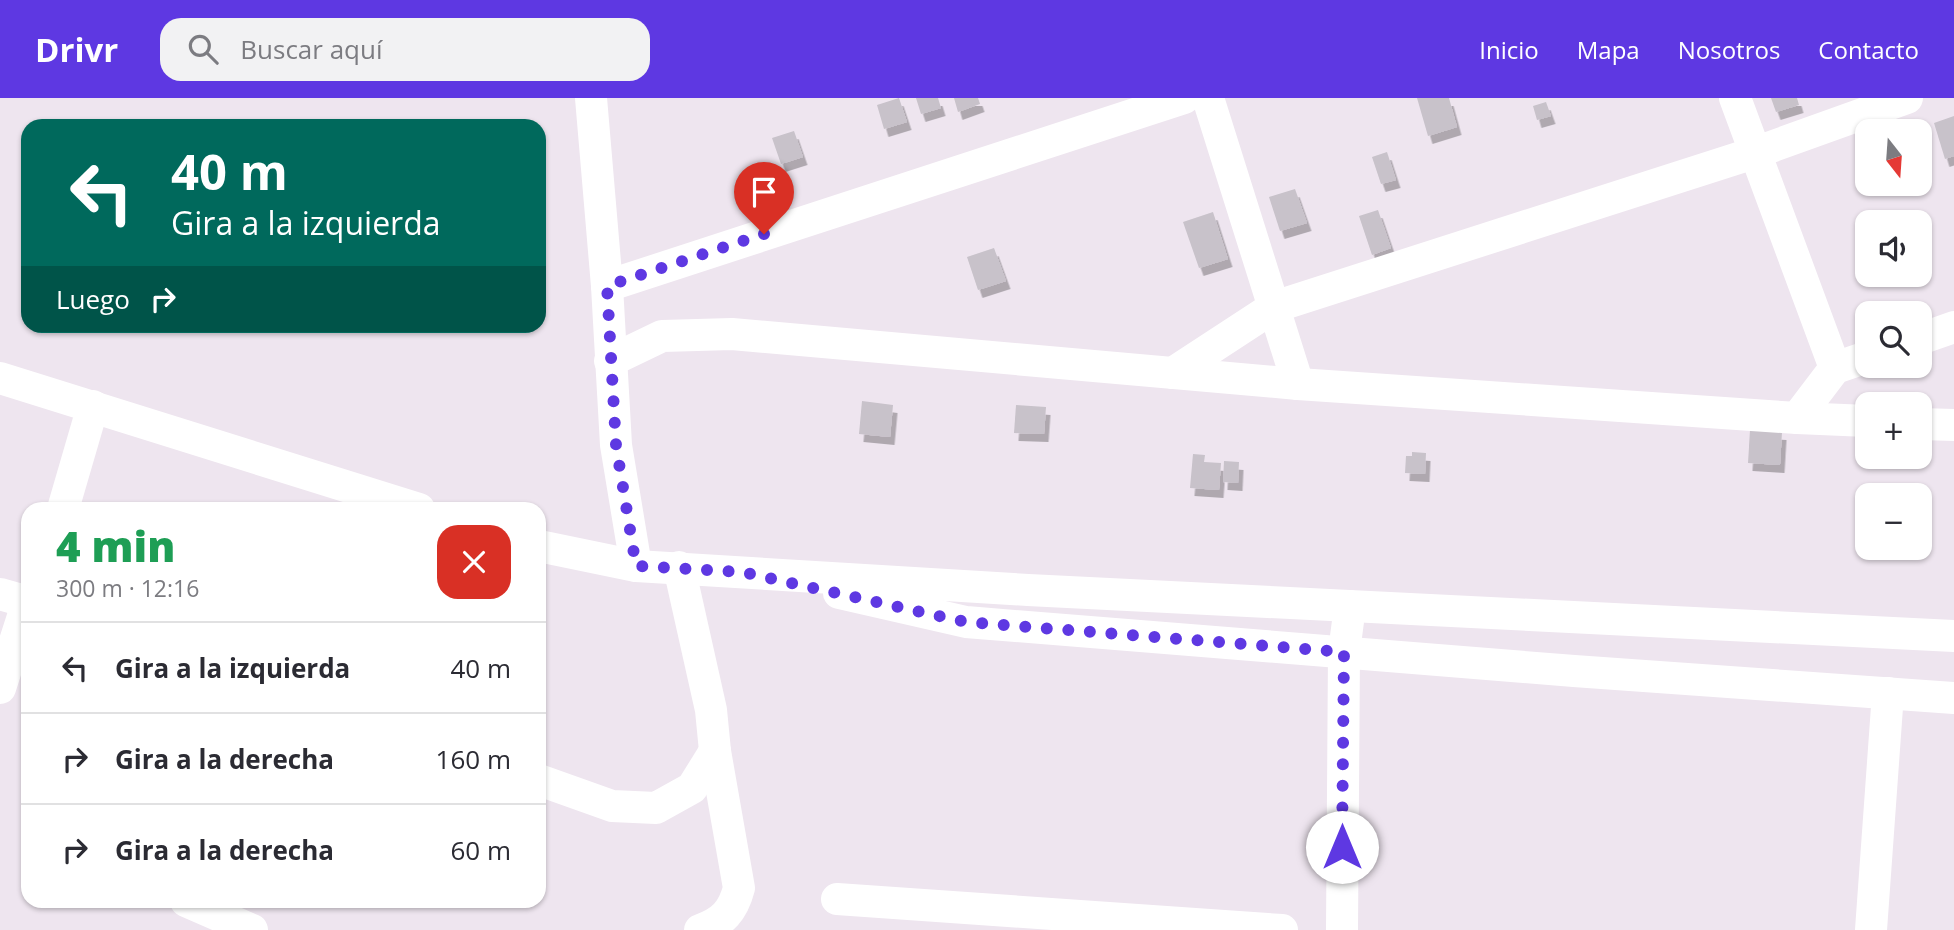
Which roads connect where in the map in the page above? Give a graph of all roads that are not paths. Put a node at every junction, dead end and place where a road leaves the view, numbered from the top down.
1 (591, 98) edge
2 (1184, 98) edge
3 (1208, 98) edge
4 (1735, 98) edge
5 (1906, 98) edge
6 (1754, 153) junction
7 (607, 286) junction
8 (1274, 307) junction
9 (1954, 327) edge
10 (1932, 335) edge
11 (610, 361) junction
12 (1855, 361) edge
13 (1835, 368) junction
14 (1173, 373) junction
15 (0, 377) edge
16 (1298, 384) junction
17 (93, 406) junction
18 (1797, 418) junction
19 (1855, 420) edge
20 (1932, 424) edge
21 (1954, 425) edge
22 (65, 502) edge
23 (397, 502) edge
24 (546, 547) edge
25 (636, 566) junction
26 (679, 567) junction
27 (742, 572) junction
28 (0, 594) edge
29 (21, 599) edge
30 (1350, 606) junction
31 (21, 623) edge
32 (1954, 636) edge
33 (1344, 652) junction
34 (0, 688) edge
35 (1888, 694) junction
36 (1954, 698) edge
37 (715, 751) junction
38 (546, 782) edge
39 (837, 899) dead end
40 (202, 908) edge
41 (252, 930) edge
42 (700, 930) edge
43 (1282, 930) edge
44 (1342, 930) edge
45 (1871, 930) edge

1 - 7 street
2 - 7 street
3 - 8 street
4 - 6 street
5 - 6 street
6 - 8 street
6 - 13 street
7 - 11 street
8 - 14 street
8 - 16 street
9 - 10 street
11 - 14 street
11 - 25 street
12 - 13 street
13 - 18 street
14 - 16 street
15 - 17 street
16 - 18 street
17 - 22 street
17 - 23 street
18 - 19 street
20 - 21 street
24 - 25 street
25 - 26 street
26 - 27 street
26 - 37 street
27 - 30 street
27 - 33 street
28 - 29 street
30 - 32 street
30 - 33 street
31 - 34 street
33 - 35 street
33 - 44 street
35 - 36 street
35 - 45 street
37 - 38 street
37 - 42 street
39 - 43 street
40 - 41 street

